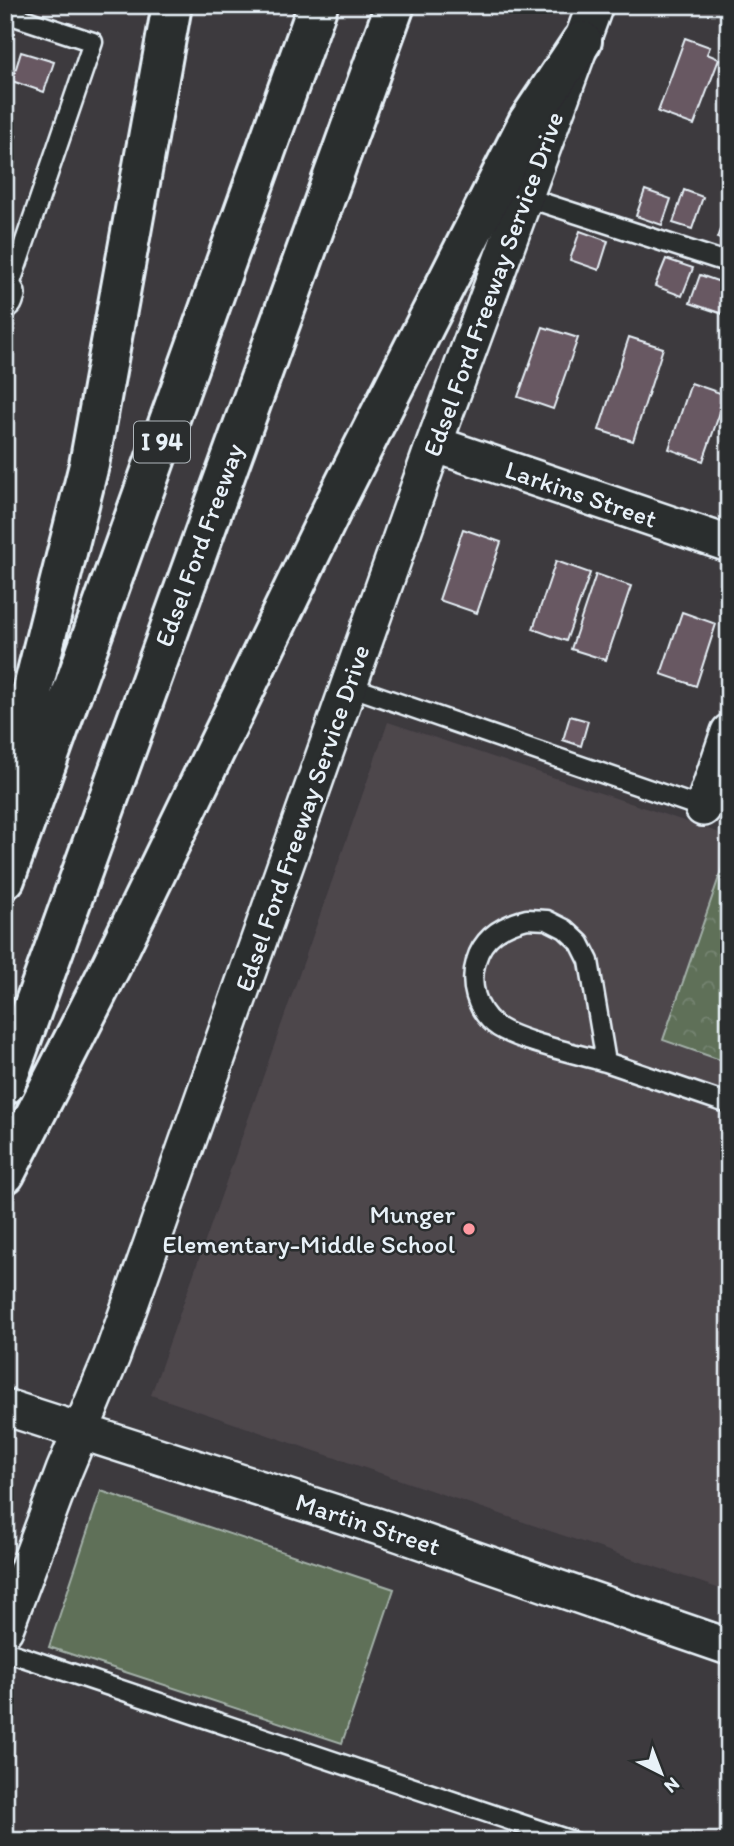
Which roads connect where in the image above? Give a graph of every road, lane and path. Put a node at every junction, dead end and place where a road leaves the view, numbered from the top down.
1 (172, 5) edge
2 (318, 5) edge
3 (395, 5) edge
4 (595, 5) edge
5 (5, 13) edge
6 (582, 41) junction
7 (526, 197) junction
8 (729, 263) edge
9 (6, 296) edge
10 (434, 444) junction
11 (729, 544) edge
12 (349, 686) junction
13 (729, 732) edge
14 (5, 790) edge
15 (703, 808) joint
16 (5, 878) edge
17 (607, 1062) junction
18 (5, 1085) edge
19 (729, 1104) edge
20 (5, 1174) edge
21 (5, 1406) edge
22 (80, 1432) junction
23 (5, 1629) edge
24 (729, 1647) edge
25 (5, 1651) edge
26 (572, 1841) edge

1 - 14 highway
2 - 16 highway, I 94
3 - 18 highway, Edsel Ford Freeway / I 94
4 - 6 street, Edsel Ford Freeway Service Drive
5 - 9 lane
6 - 7 street, Edsel Ford Freeway Service Drive
6 - 20 highway
7 - 8 lane
7 - 10 street, Edsel Ford Freeway Service Drive
10 - 11 street, Larkins Street
10 - 12 street, Edsel Ford Freeway Service Drive
12 - 15 lane
12 - 22 street, Edsel Ford Freeway Service Drive
13 - 15 street
17 - 17 lane
17 - 19 lane
21 - 22 street, Martin Street
22 - 23 street, Edsel Ford Freeway Service Drive
22 - 24 street, Martin Street
25 - 26 lane

